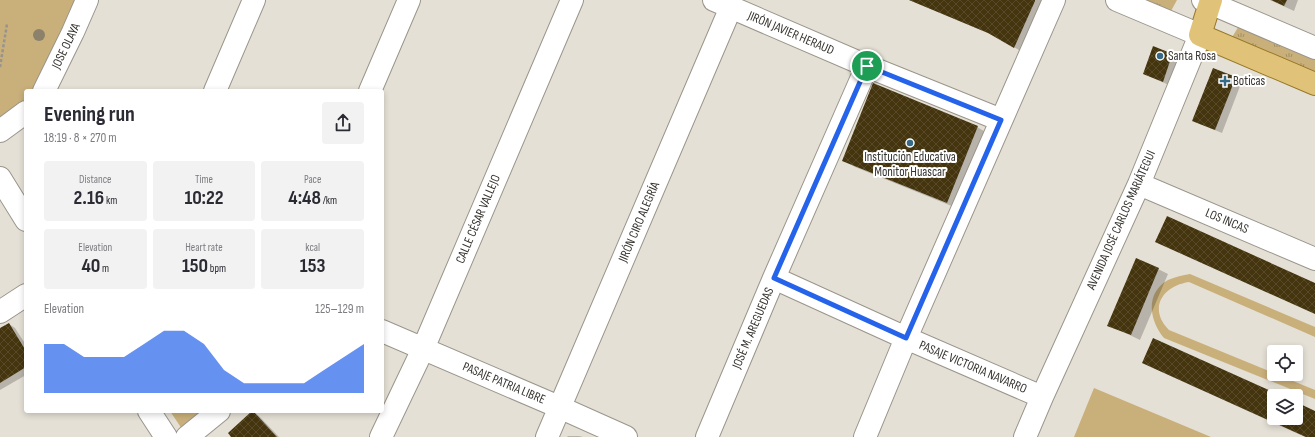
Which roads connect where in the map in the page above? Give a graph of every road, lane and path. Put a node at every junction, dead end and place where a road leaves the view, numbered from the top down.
1 (87, 0) edge
2 (254, 0) edge
3 (409, 0) edge
4 (572, 0) edge
5 (1054, 0) edge
6 (1117, 0) edge
7 (1208, 1) edge
8 (722, 4) edge
9 (7, 24) dead end
10 (1200, 35) junction
11 (1315, 48) edge
12 (867, 66) junction
13 (0, 68) edge
14 (1315, 84) edge
15 (45, 89) edge
16 (216, 89) edge
17 (371, 89) edge
18 (24, 113) edge
19 (1001, 120) junction
20 (0, 131) edge
21 (0, 178) edge
22 (1139, 184) junction
23 (24, 217) edge
24 (1315, 259) edge
25 (774, 278) junction
26 (24, 296) edge
27 (0, 312) edge
28 (384, 332) edge
29 (906, 338) junction
30 (424, 349) junction
31 (1042, 397) junction
32 (559, 407) junction
33 (151, 413) edge
34 (217, 413) edge
35 (166, 437) edge
36 (187, 437) edge
37 (381, 437) edge
38 (547, 437) edge
39 (626, 437) edge
40 (707, 437) edge
41 (865, 437) edge
42 (1025, 437) edge

1 - 15 street, JOSE OLAYA
2 - 16 street
3 - 17 street
4 - 30 street, CALLE CÉSAR VALLEJO
5 - 19 street
6 - 10 street
7 - 10 main road, AVENIDA JOSÉ CARLOS MARIÁTEGUI
7 - 11 street
8 - 12 street, JIRÓN JAVIER HERAUD
8 - 32 street, JIRÓN CIRO ALEGRÍA
9 - 13 path
10 - 14 main road
10 - 22 street, AVENIDA JOSÉ CARLOS MARIÁTEGUI
12 - 19 street, JIRÓN JAVIER HERAUD
12 - 25 street, JOSÉ M. AREGUEDAS
18 - 20 street
19 - 29 street
21 - 23 street
22 - 24 street, LOS INCAS
22 - 31 street, AVENIDA JOSÉ CARLOS MARIÁTEGUI
25 - 29 street, PASAJE VICTORIA NAVARRO
25 - 40 street, JOSÉ M. AREGUEDAS
26 - 27 street
28 - 30 street, PASAJE PATRIA LIBRE
29 - 31 street, PASAJE VICTORIA NAVARRO
29 - 41 street
30 - 32 street, PASAJE PATRIA LIBRE
30 - 37 street, CALLE CÉSAR VALLEJO
31 - 42 street, AVENIDA JOSÉ CARLOS MARIÁTEGUI
32 - 38 street, JIRÓN CIRO ALEGRÍA
32 - 39 street, PASAJE PATRIA LIBRE
33 - 35 street
34 - 36 street

